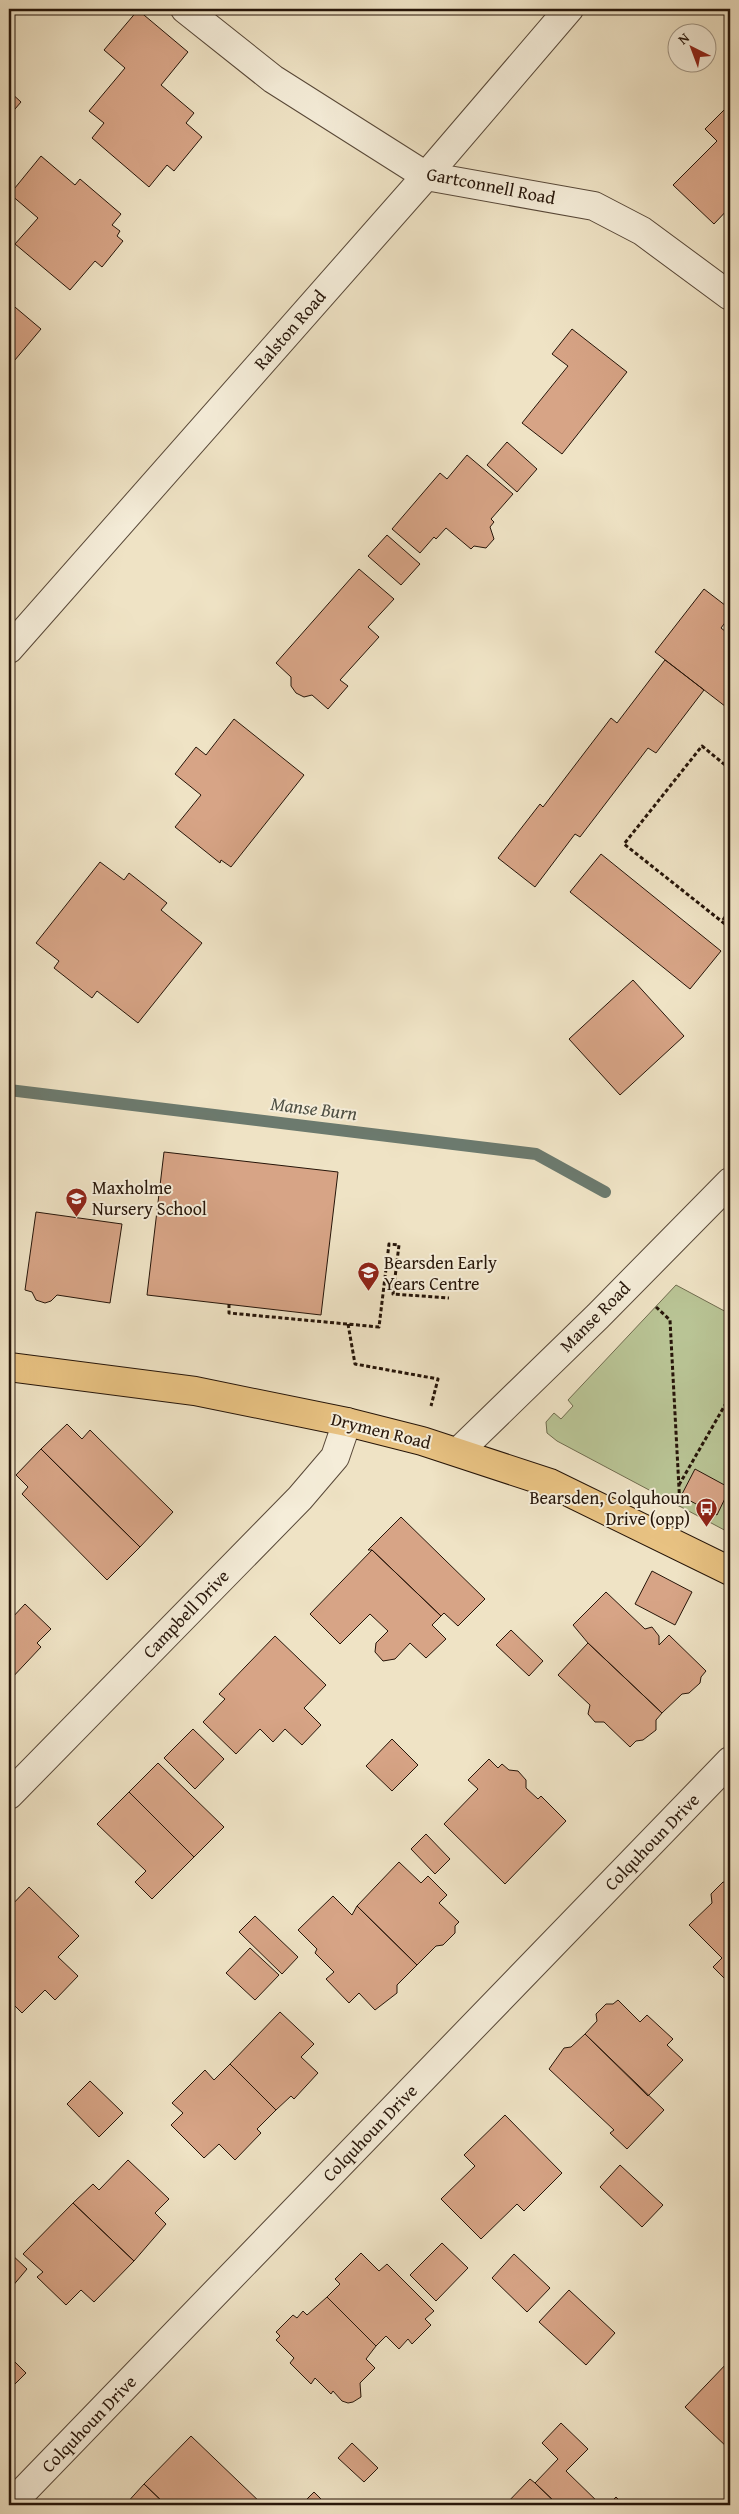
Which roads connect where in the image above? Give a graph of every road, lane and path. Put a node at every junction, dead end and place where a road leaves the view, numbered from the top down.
1 (185, 9) edge
2 (569, 9) edge
3 (426, 176) junction
4 (730, 296) edge
5 (9, 649) edge
6 (730, 769) edge
7 (730, 910) edge
8 (723, 920) junction
9 (730, 928) edge
10 (730, 1182) edge
11 (630, 1283) junction
12 (449, 1298) dead end
13 (229, 1304) dead end
14 (348, 1324) junction
15 (9, 1367) edge
16 (729, 1398) dead end
17 (347, 1422) junction
18 (422, 1441) junction
19 (459, 1451) junction
20 (678, 1486) junction
21 (663, 1537) junction
22 (730, 1571) edge
23 (730, 1761) edge
24 (9, 1795) edge
25 (10, 2505) edge

1 - 3 street, Gartconnell Road
2 - 3 street, Ralston Road
3 - 4 street, Gartconnell Road
3 - 5 street, Ralston Road
6 - 8 path
7 - 8 path
8 - 9 path
10 - 11 street, Manse Road
11 - 19 street, Manse Road
11 - 20 path
12 - 14 path
13 - 14 path
14 - 18 path
15 - 17 main road, Drymen Road
16 - 20 path
17 - 18 main road, Drymen Road
17 - 24 street, Campbell Drive
18 - 19 main road, Drymen Road
19 - 21 main road, Drymen Road
20 - 21 path
21 - 22 main road, Drymen Road
23 - 25 street, Colquhoun Drive

